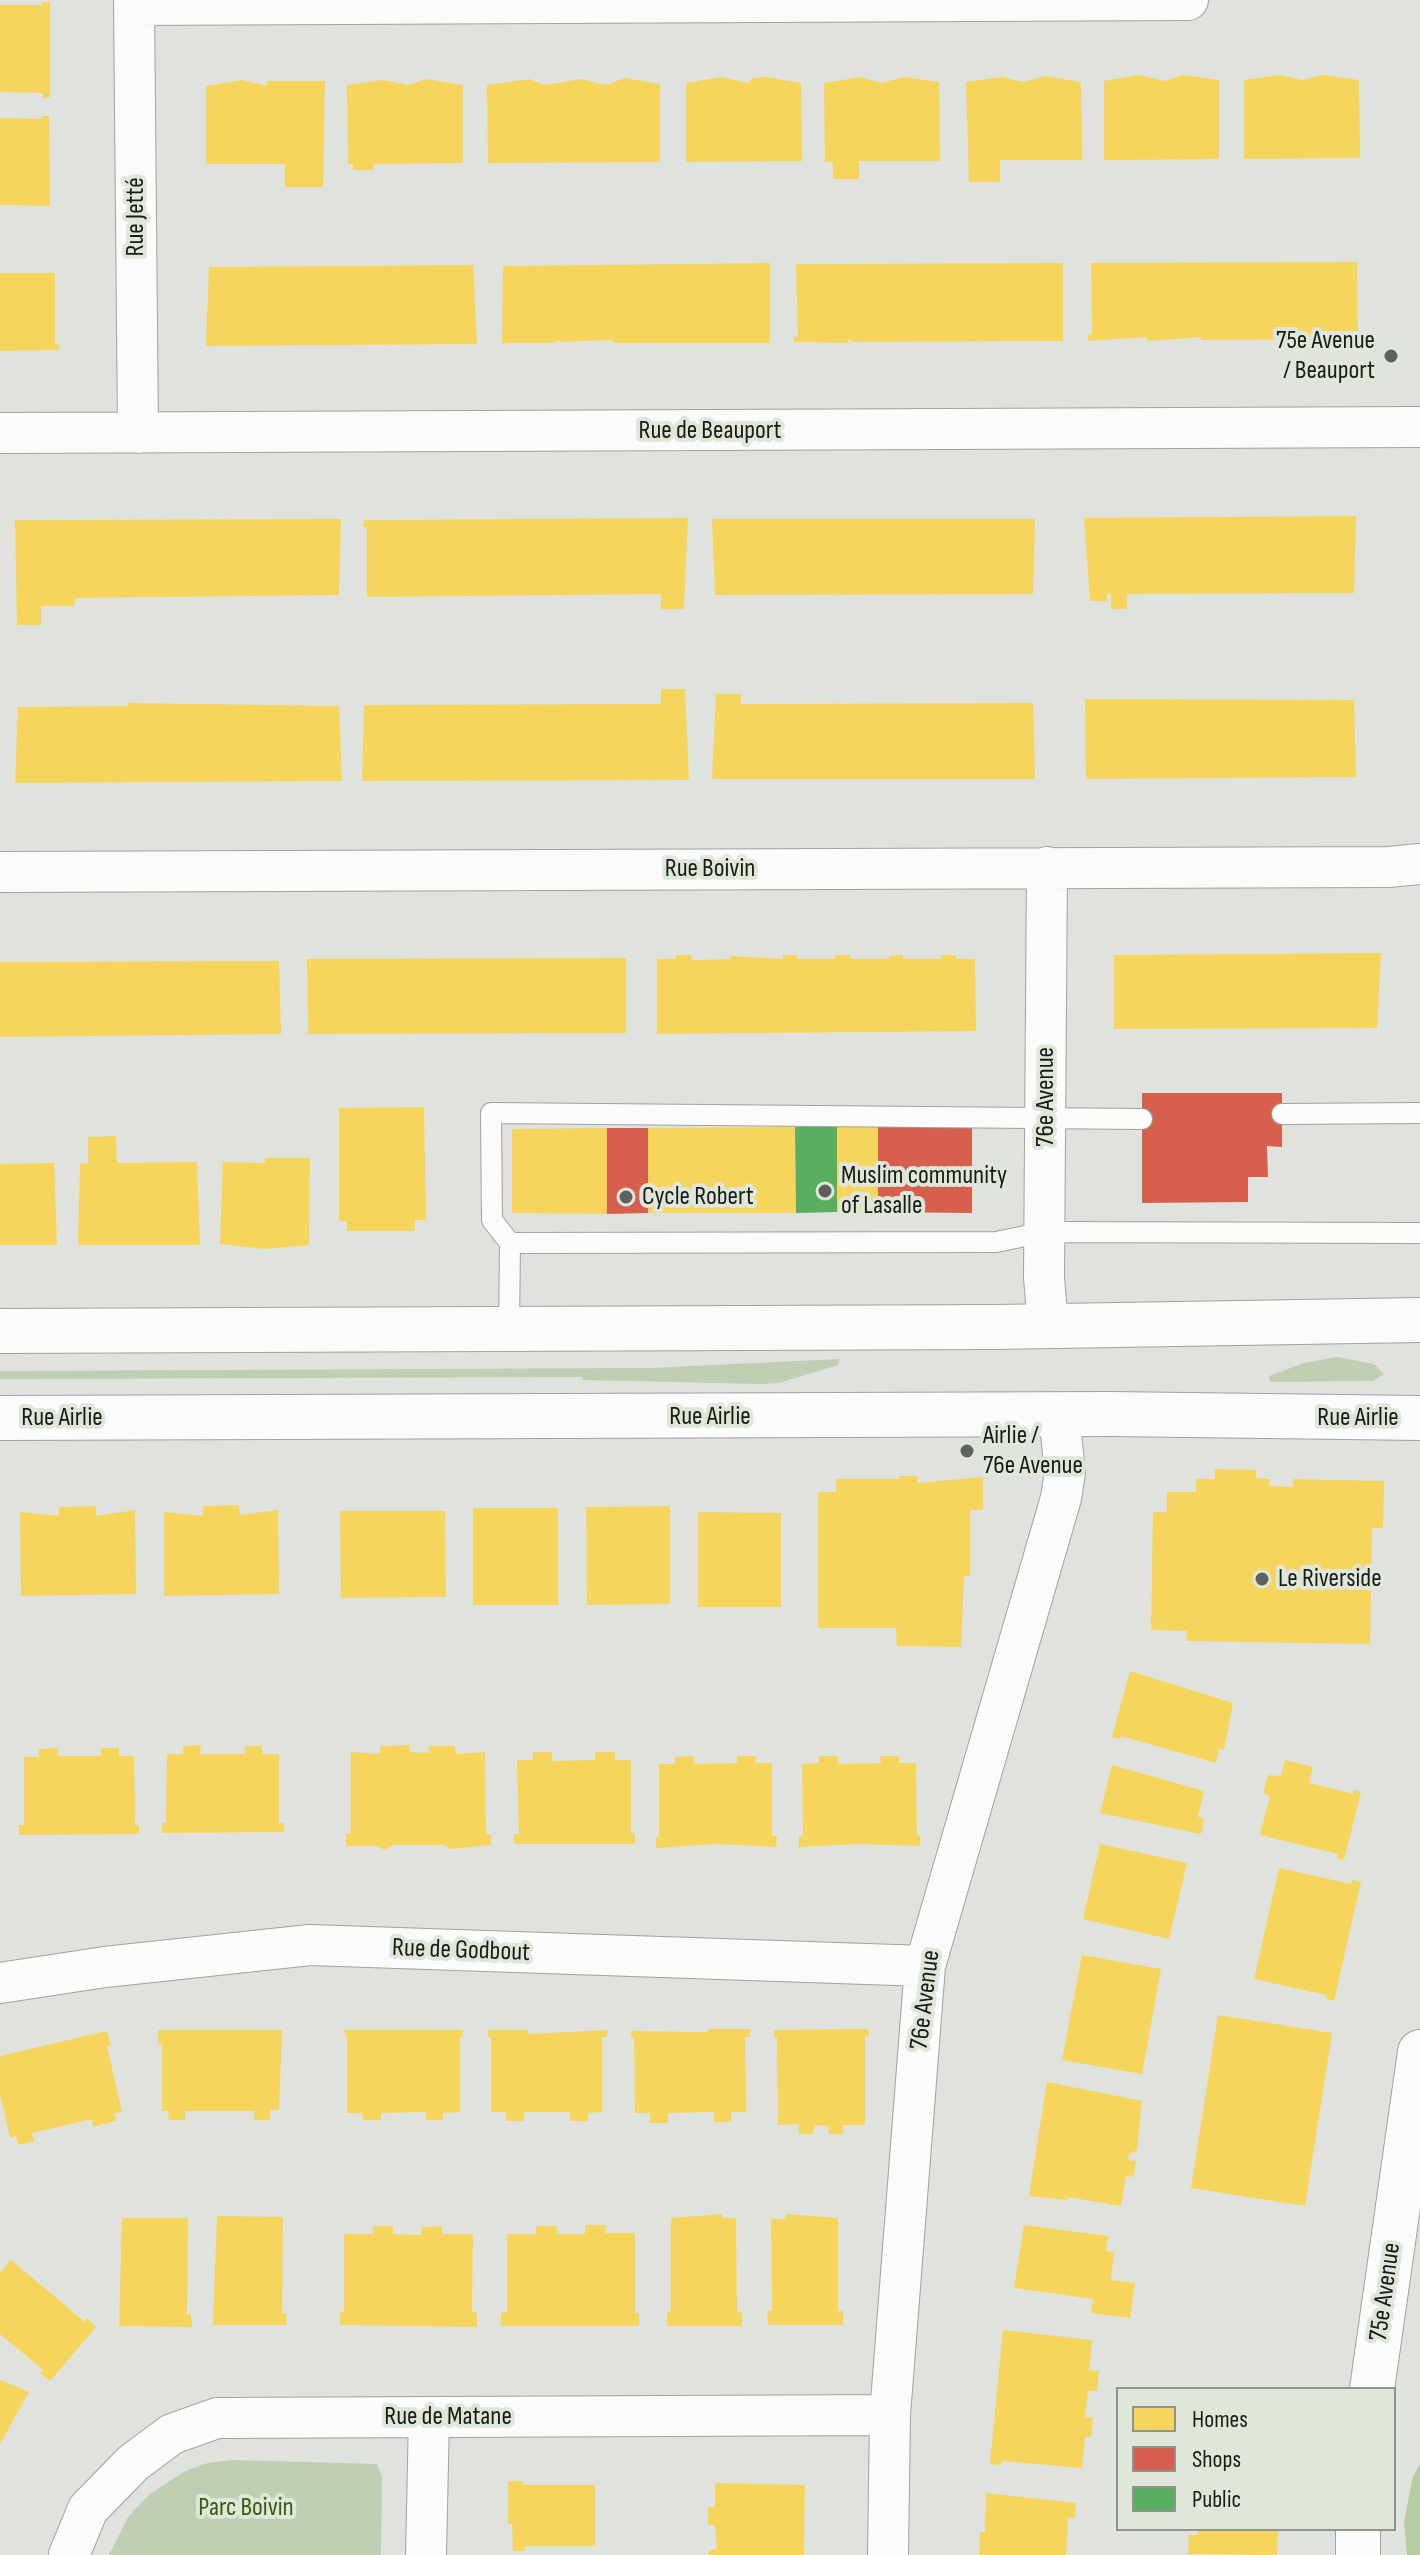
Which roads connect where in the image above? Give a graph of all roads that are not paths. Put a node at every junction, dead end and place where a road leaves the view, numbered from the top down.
1 (1188, 0) edge
2 (1011, 1) edge
3 (134, 2) edge
4 (574, 2) edge
5 (1420, 427) edge
6 (0, 433) edge
7 (138, 433) junction
8 (1420, 864) edge
9 (1047, 867) junction
10 (0, 872) edge
11 (1420, 1113) edge
12 (1282, 1114) dead end
13 (1046, 1118) junction
14 (1142, 1119) dead end
15 (1045, 1232) junction
16 (1420, 1233) edge
17 (510, 1243) junction
18 (1420, 1320) edge
19 (1048, 1327) junction
20 (509, 1329) junction
21 (0, 1331) edge
22 (1059, 1415) junction
23 (0, 1418) edge
24 (1420, 1418) edge
25 (925, 1966) junction
26 (0, 1983) edge
27 (1420, 2052) edge
28 (1372, 2387) edge
29 (890, 2415) junction
30 (429, 2417) junction
31 (1358, 2531) edge
32 (69, 2555) edge
33 (426, 2555) edge
34 (888, 2555) edge
35 (1358, 2555) edge

1 - 2 street
2 - 4 street
3 - 4 street
3 - 7 street, Rue Jetté
5 - 7 street, Rue de Beauport
6 - 7 street, Rue de Beauport
8 - 9 street, Rue Boivin
9 - 10 street, Rue Boivin
9 - 13 street, 76e Avenue
11 - 12 lane
13 - 14 lane
13 - 15 street, 76e Avenue
13 - 17 lane
15 - 16 lane
15 - 17 lane
15 - 19 street, 76e Avenue
17 - 20 lane
18 - 19 main road
19 - 20 main road
20 - 21 main road
22 - 23 main road, Rue Airlie
22 - 24 main road, Rue Airlie
22 - 25 street, 76e Avenue
25 - 26 street, Rue de Godbout
25 - 29 street, 76e Avenue
27 - 28 main road, 75e Avenue
29 - 30 street, Rue de Matane
29 - 34 street, 76e Avenue
30 - 32 street, Rue de Matane
30 - 33 street
31 - 35 main road

